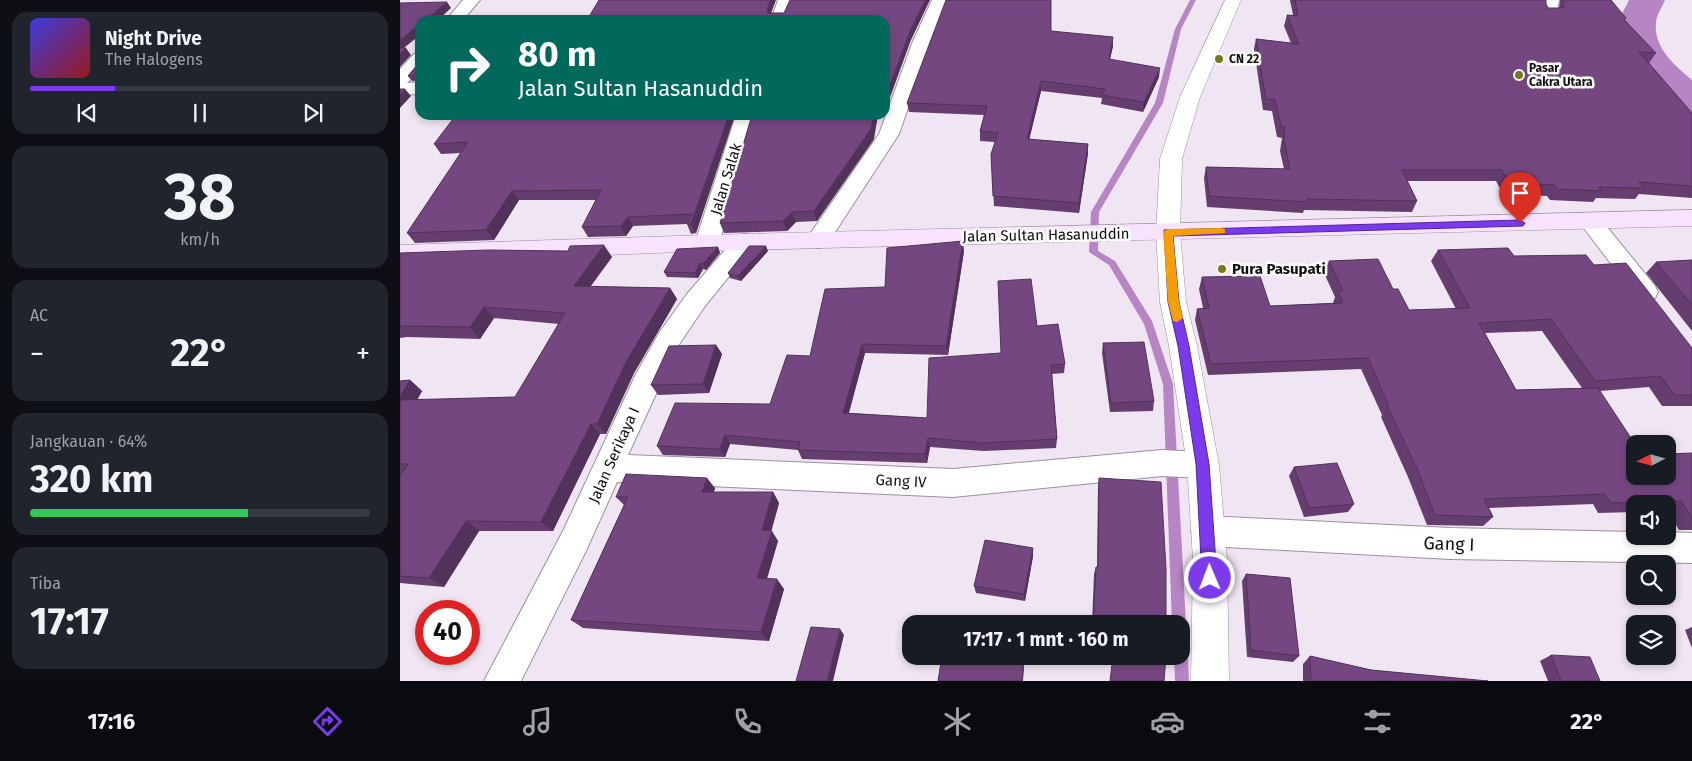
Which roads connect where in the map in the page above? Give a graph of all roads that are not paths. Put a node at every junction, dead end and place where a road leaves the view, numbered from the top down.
1 (472, 0) edge
2 (786, 0) edge
3 (940, 0) edge
4 (1232, 0) edge
5 (458, 15) edge
6 (780, 15) edge
7 (415, 64) edge
8 (400, 80) edge
9 (415, 88) edge
10 (400, 89) edge
11 (744, 120) edge
12 (1692, 218) edge
13 (1591, 222) junction
14 (1168, 232) junction
15 (818, 240) junction
16 (745, 242) junction
17 (707, 243) junction
18 (402, 256) edge
19 (1657, 307) edge
20 (1198, 464) junction
21 (609, 468) junction
22 (1207, 531) junction
23 (1692, 548) edge
24 (502, 681) edge
25 (1210, 681) edge

1 - 5 street
2 - 6 street
3 - 15 street
4 - 14 street
7 - 8 street
9 - 10 street
11 - 17 street, Jalan Salak
12 - 13 main road, Jalan Sultan Hasanuddin
13 - 14 main road, Jalan Sultan Hasanuddin
13 - 19 street
14 - 15 main road, Jalan Sultan Hasanuddin
14 - 20 street
15 - 16 main road, Jalan Sultan Hasanuddin
16 - 17 main road, Jalan Sultan Hasanuddin
16 - 21 street, Jalan Serikaya I
17 - 18 main road, Jalan Sultan Hasanuddin
20 - 21 street, Gang IV
20 - 22 street
21 - 24 street, Jalan Serikaya I
22 - 23 street, Gang I
22 - 25 street

